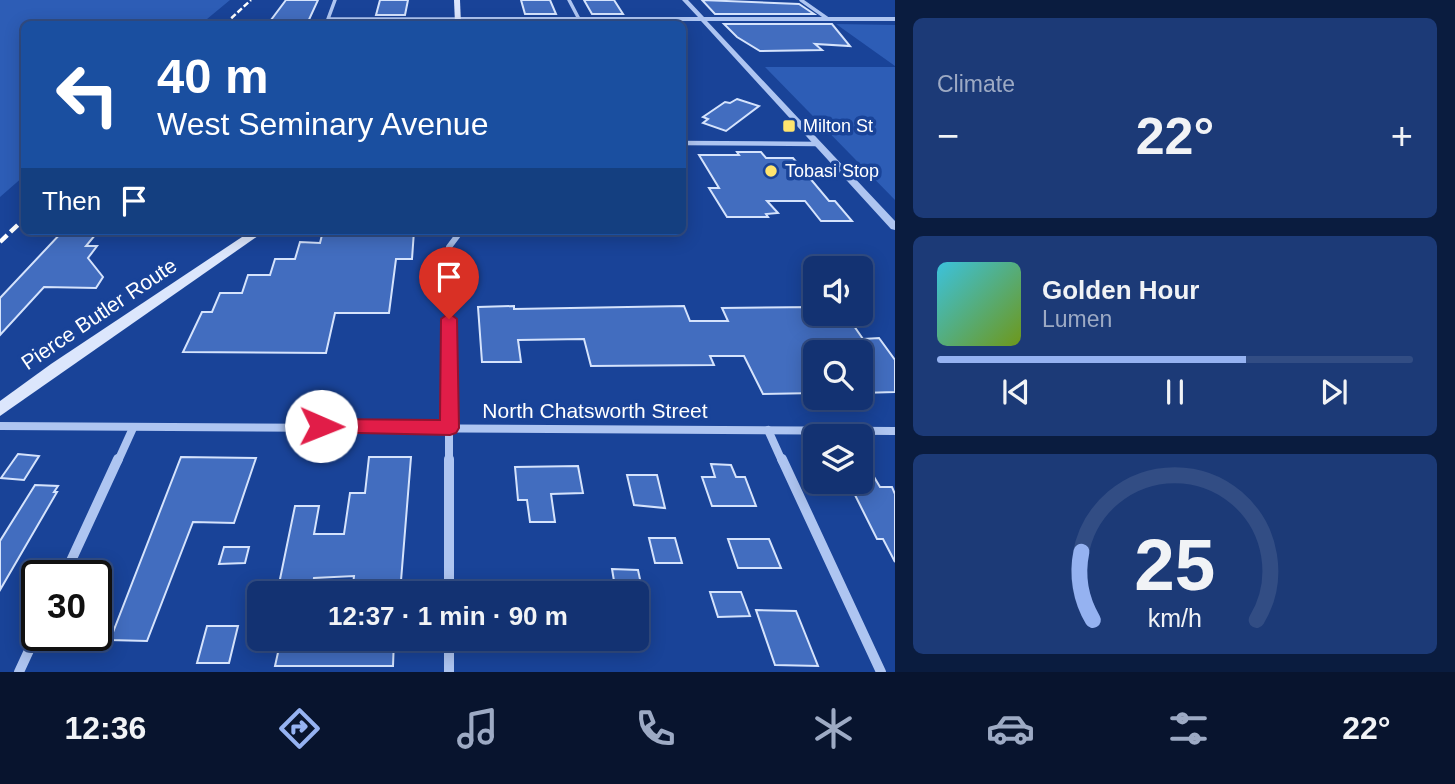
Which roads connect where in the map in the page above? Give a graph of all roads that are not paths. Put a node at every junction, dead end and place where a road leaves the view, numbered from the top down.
1 (335, 0) edge
2 (457, 0) edge
3 (569, 0) edge
4 (685, 0) edge
5 (801, 0) edge
6 (579, 19) junction
7 (703, 19) junction
8 (828, 19) junction
9 (895, 19) edge
10 (415, 21) edge
11 (458, 21) edge
12 (498, 21) edge
13 (686, 143) edge
14 (817, 144) junction
15 (895, 228) edge
16 (253, 235) edge
17 (458, 235) edge
18 (0, 410) edge
19 (0, 426) edge
20 (133, 428) junction
21 (450, 428) junction
22 (768, 430) junction
23 (895, 431) edge
24 (71, 560) edge
25 (449, 581) edge
26 (29, 651) edge
27 (449, 651) edge
28 (19, 672) edge
29 (449, 672) edge
30 (881, 672) edge

1 - 10 street
2 - 11 main road
3 - 6 street
4 - 7 street
5 - 8 street
6 - 7 street
6 - 12 street
7 - 8 street
7 - 14 street
8 - 9 street
13 - 14 street
14 - 15 street
16 - 18 main road, Pierce Butler Route
17 - 21 street
19 - 20 street, North Chatsworth Street
20 - 21 street, North Chatsworth Street
20 - 24 street
21 - 22 street, North Chatsworth Street
21 - 25 street
22 - 23 street, North Chatsworth Street
22 - 30 street
26 - 28 street
27 - 29 street

